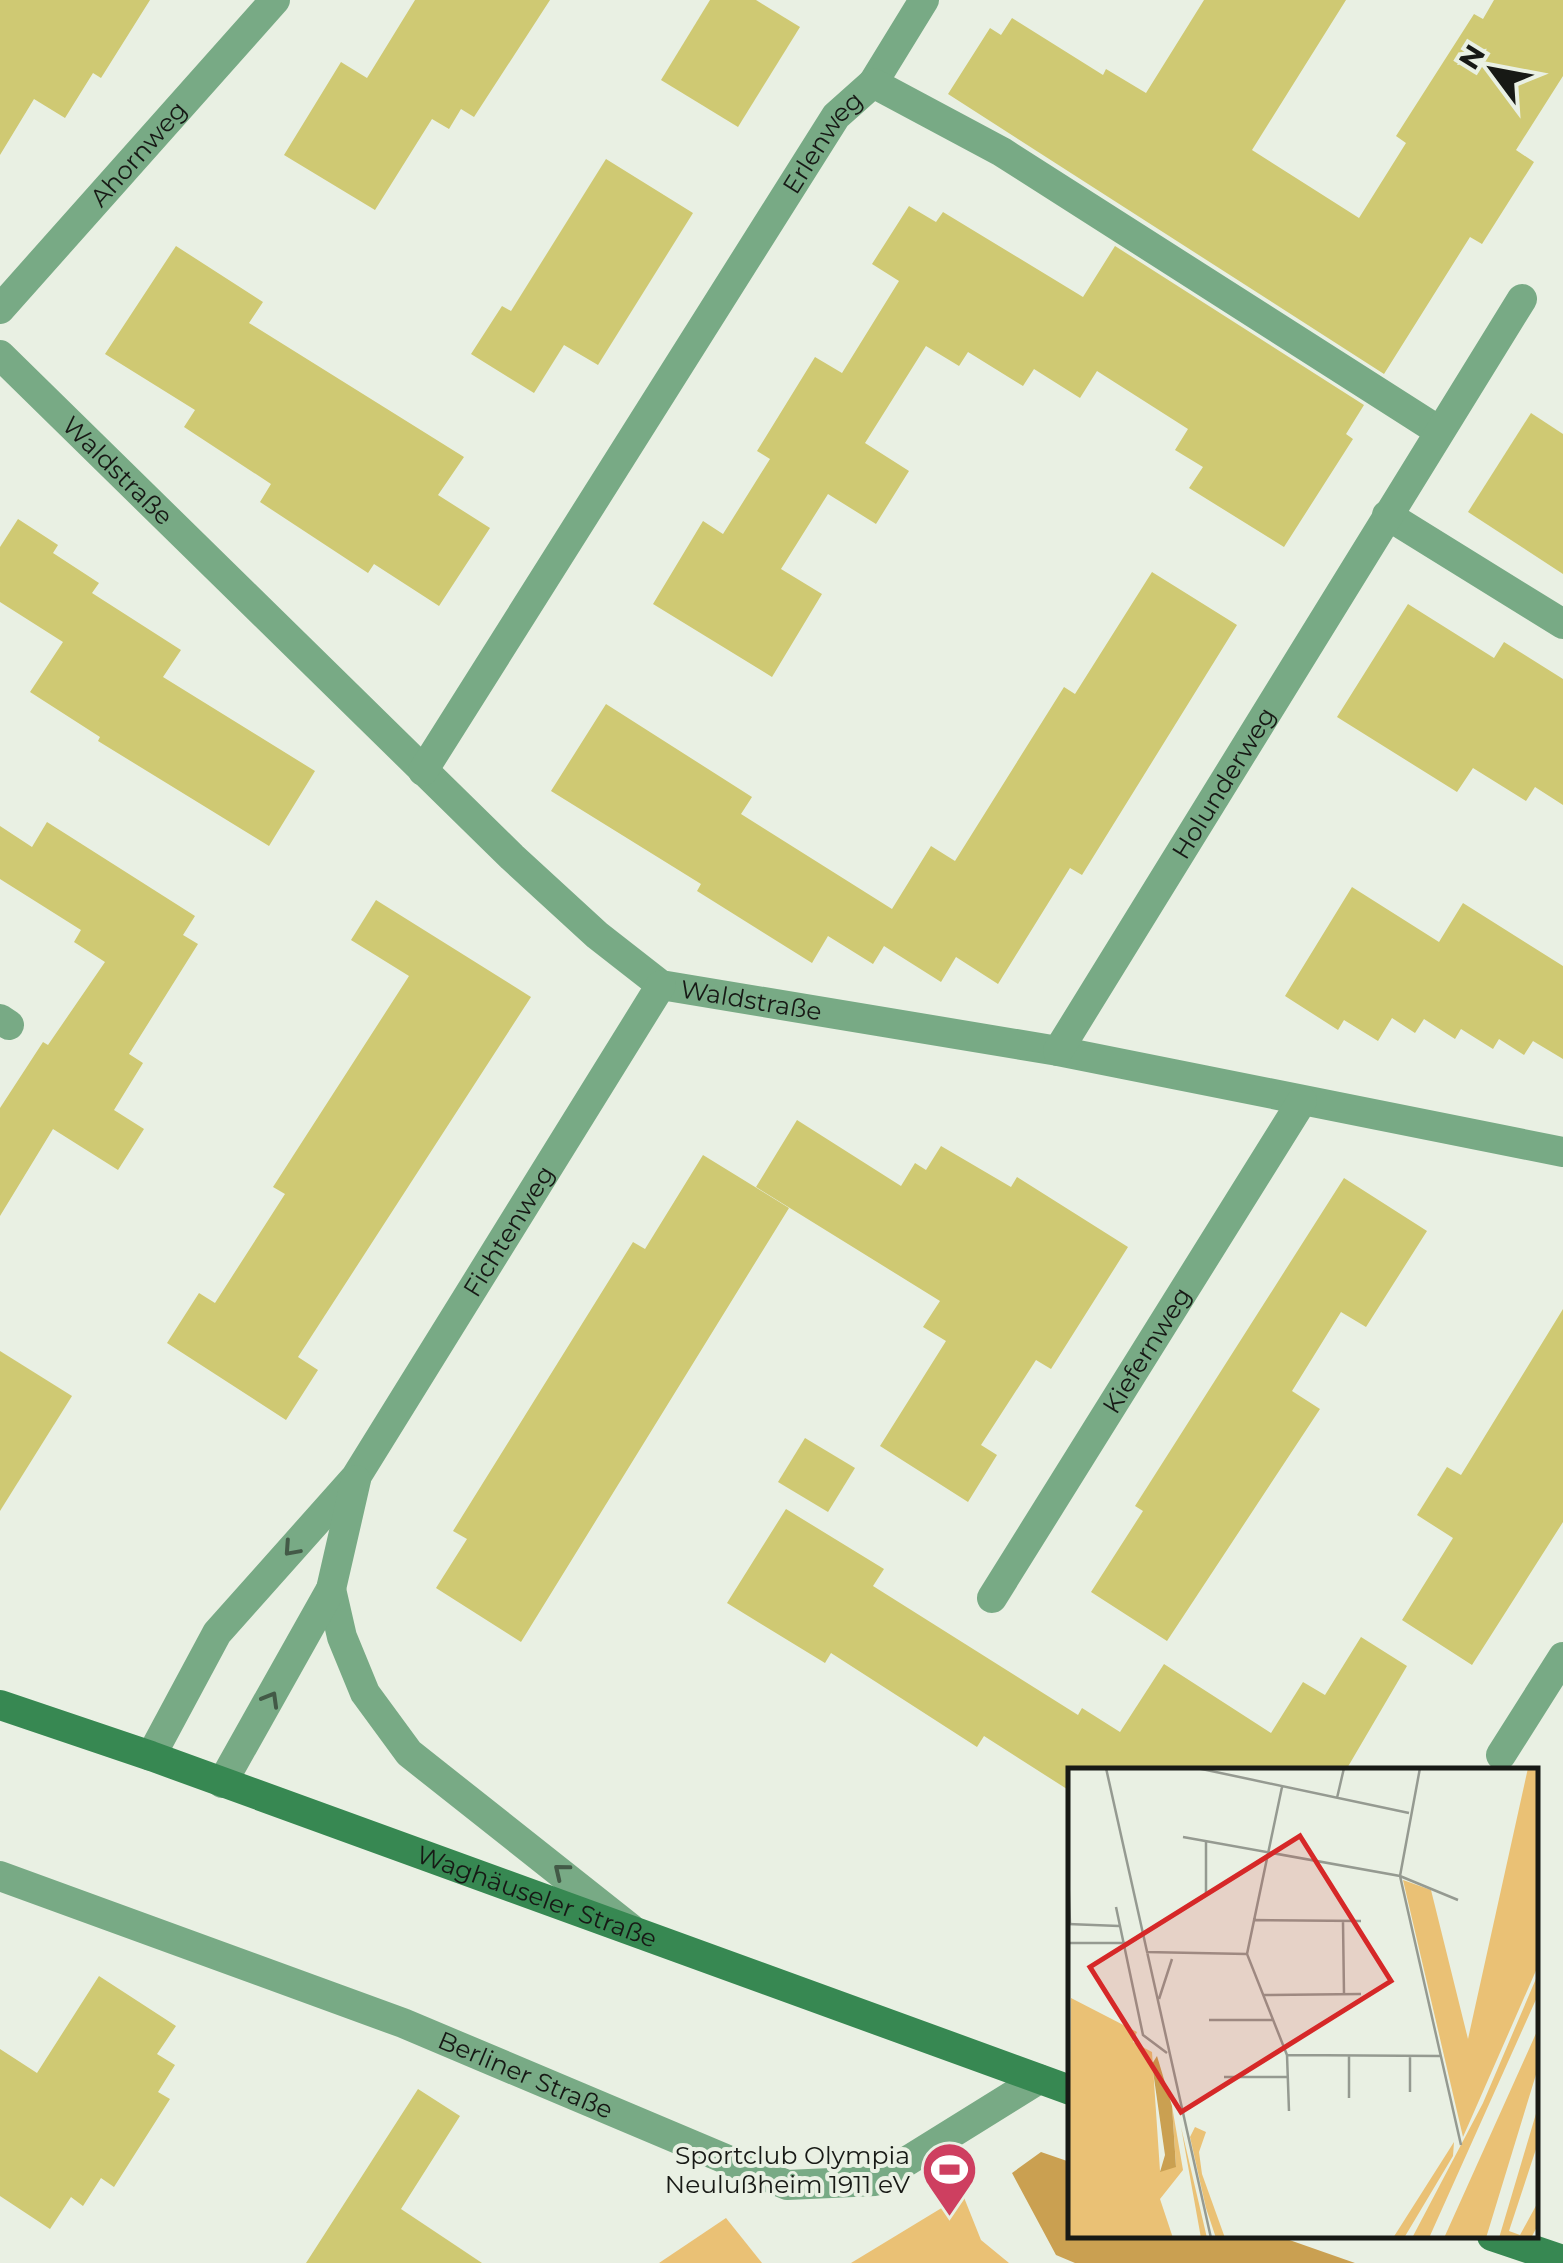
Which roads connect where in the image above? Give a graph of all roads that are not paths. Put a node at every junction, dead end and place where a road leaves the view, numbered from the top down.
1 (275, 0) edge
2 (924, 0) edge
3 (873, 83) junction
4 (1522, 298) dead end
5 (0, 309) edge
6 (0, 356) edge
7 (1438, 431) junction
8 (1387, 515) junction
9 (1563, 624) edge
10 (423, 771) junction
11 (661, 985) junction
12 (1058, 1050) junction
13 (1302, 1100) junction
14 (1563, 1152) edge
15 (356, 1477) junction
16 (332, 1589) junction
17 (992, 1598) dead end
18 (1563, 1658) edge
19 (0, 1705) edge
20 (1500, 1755) dead end
21 (152, 1756) junction
22 (222, 1783) junction
23 (0, 1876) edge
24 (636, 1933) junction
25 (1038, 2079) junction
26 (1068, 2089) edge
27 (1498, 2238) edge
28 (1563, 2260) edge

1 - 5 street, Ahornweg
2 - 3 street
3 - 7 street, Erlenweg
3 - 10 street, Erlenweg
4 - 7 street, Holunderweg
6 - 10 street, Waldstraße
7 - 8 street, Holunderweg
8 - 9 street
8 - 12 street, Holunderweg
10 - 11 street, Waldstraße
11 - 12 street, Waldstraße
11 - 15 street, Fichtenweg
12 - 13 street, Waldstraße
13 - 14 street, Waldstraße
13 - 17 street, Kiefernweg
15 - 16 street, Fichtenweg
15 -> 21 street, Fichtenweg
22 -> 16 street, Fichtenweg
24 -> 16 street, Fichtenweg
18 - 20 street
19 - 21 street, Waghäuseler Straße
21 - 22 street, Waghäuseler Straße
22 - 24 street, Waghäuseler Straße
23 - 25 street, Berliner Straße
24 - 25 street, Waghäuseler Straße
25 - 26 street, Waghäuseler Straße
27 - 28 street

